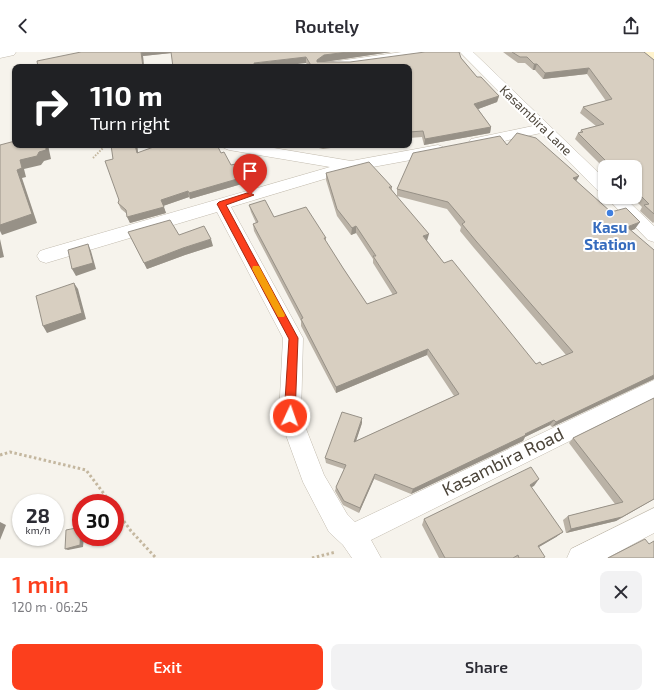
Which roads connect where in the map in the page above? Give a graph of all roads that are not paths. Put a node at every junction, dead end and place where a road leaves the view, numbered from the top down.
1 (10, 52) edge
2 (428, 52) edge
3 (466, 52) edge
4 (647, 52) edge
5 (0, 54) edge
6 (654, 58) edge
7 (345, 64) edge
8 (545, 128) junction
9 (464, 145) edge
10 (246, 148) edge
11 (449, 148) edge
12 (351, 166) junction
13 (598, 181) edge
14 (221, 204) junction
15 (621, 204) edge
16 (654, 236) edge
17 (46, 256) dead end
18 (654, 389) edge
19 (654, 520) edge
20 (352, 536) junction
21 (368, 558) edge
22 (580, 558) edge

1 - 5 street
2 - 7 street
3 - 8 street, Kasambira Lane
4 - 6 main road
8 - 9 street
8 - 13 street, Kasambira Lane
10 - 12 street
11 - 12 street
12 - 14 street
14 - 17 street
14 - 20 street
15 - 16 street
18 - 20 street, Kasambira Road
19 - 22 street
20 - 21 street

